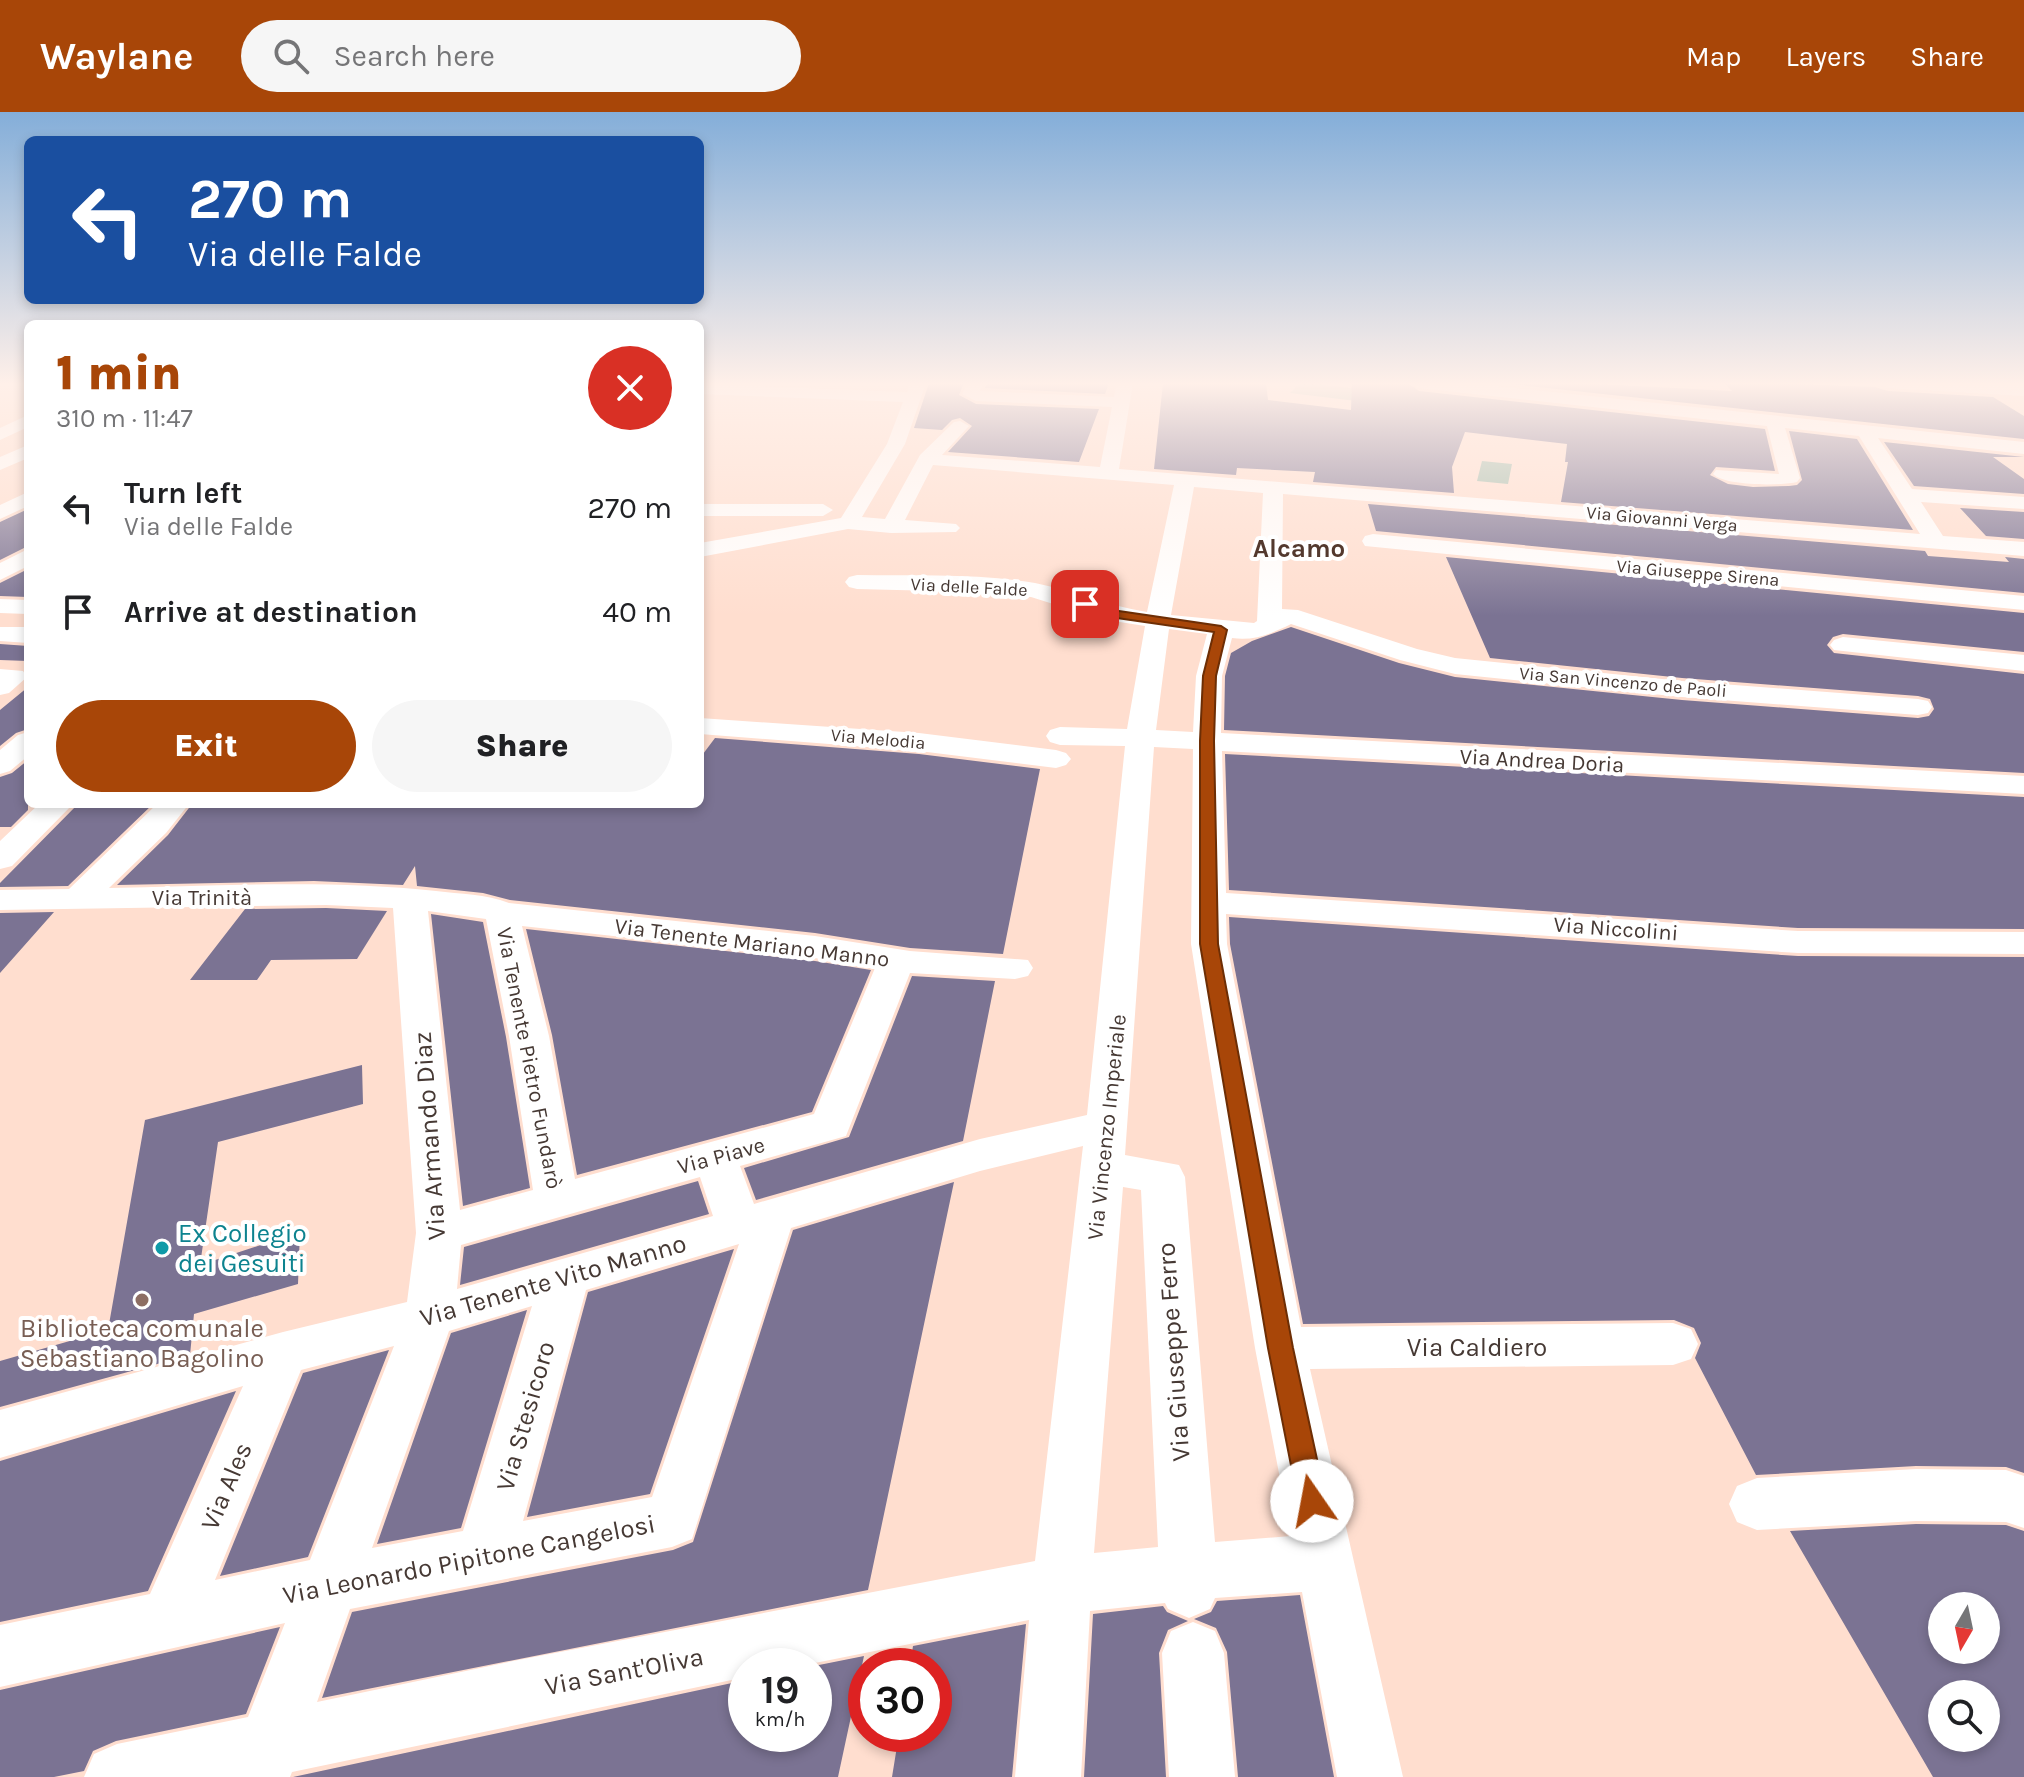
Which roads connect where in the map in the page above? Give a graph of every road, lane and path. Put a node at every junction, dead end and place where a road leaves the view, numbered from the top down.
1 (889, 461) edge
2 (926, 461) edge
3 (948, 461) edge
4 (1110, 461) edge
5 (1785, 461) edge
6 (1884, 461) edge
7 (24, 474) edge
8 (1108, 474) junction
9 (1185, 480) junction
10 (0, 486) edge
11 (1273, 487) junction
12 (1905, 495) junction
13 (2024, 503) edge
14 (704, 510) edge
15 (823, 510) dead end
16 (1694, 522) junction
17 (848, 523) junction
18 (1737, 525) junction
19 (891, 527) junction
20 (949, 528) dead end
21 (1830, 533) junction
22 (1373, 541) dead end
23 (1936, 542) junction
24 (704, 549) edge
25 (2024, 549) edge
26 (24, 558) edge
27 (0, 573) edge
28 (1750, 577) junction
29 (857, 582) dead end
30 (1908, 592) junction
31 (2024, 603) edge
32 (0, 606) edge
33 (24, 607) edge
34 (1279, 620) junction
35 (1158, 622) junction
36 (1221, 630) junction
37 (0, 634) edge
38 (24, 635) edge
39 (1843, 645) dead end
40 (2024, 663) edge
41 (1918, 707) dead end
42 (704, 726) edge
43 (1140, 739) junction
44 (1207, 741) junction
45 (24, 744) edge
46 (1058, 748) joint
47 (0, 765) edge
48 (2024, 785) edge
49 (51, 808) edge
50 (170, 808) edge
51 (14, 832) edge
52 (0, 859) edge
53 (80, 897) junction
54 (405, 898) junction
55 (0, 900) edge
56 (1208, 902) junction
57 (496, 911) junction
58 (2024, 943) edge
59 (897, 958) junction
60 (1015, 968) dead end
61 (1104, 1147) junction
62 (715, 1156) junction
63 (557, 1202) junction
64 (756, 1220) junction
65 (439, 1233) junction
66 (565, 1278) junction
67 (430, 1317) junction
68 (1673, 1344) dead end
69 (1280, 1348) junction
70 (283, 1353) junction
71 (0, 1434) edge
72 (2024, 1502) edge
73 (1757, 1504) dead end
74 (485, 1553) junction
75 (1324, 1562) junction
76 (1188, 1580) junction
77 (332, 1584) junction
78 (1062, 1585) junction
79 (169, 1619) junction
80 (1193, 1653) dead end
81 (0, 1656) edge
82 (264, 1760) edge
83 (117, 1777) edge
84 (1048, 1777) edge
85 (1202, 1777) edge
86 (1370, 1777) edge

1 - 17 street
2 - 19 street
3 - 8 street, Via Giovanni Verga
4 - 8 street
5 - 18 street
6 - 12 street
7 - 10 street
8 - 9 street, Via Giovanni Verga
9 - 11 street, Via Giovanni Verga
9 - 35 street, Via Vincenzo Imperiale
11 - 16 street, Via Giovanni Verga
11 - 34 street
12 - 13 street
12 - 23 street
14 - 15 street
16 - 18 street, Via Giovanni Verga
16 - 28 street
17 - 19 street
17 - 24 street
18 - 21 street, Via Giovanni Verga
19 - 20 street
21 - 23 street, Via Giovanni Verga
21 - 30 street
22 - 28 street, Via Giuseppe Sirena
23 - 25 street, Via Giovanni Verga
26 - 27 street
28 - 30 street, Via Giuseppe Sirena
29 - 35 street, Via delle Falde
30 - 31 street, Via Giuseppe Sirena
32 - 33 street
34 - 36 street, Via delle Falde
34 - 41 street, Via San Vincenzo de Paoli
35 - 36 street, Via delle Falde
35 - 43 street, Via Vincenzo Imperiale
36 - 44 street
37 - 38 street
39 - 40 street
42 - 46 street, Via Melodia
43 - 44 street, Via Andrea Doria
43 - 46 street, Via Andrea Doria
43 - 61 street, Via Vincenzo Imperiale
44 - 48 street, Via Andrea Doria
44 - 56 street
45 - 47 street
49 - 51 street
50 - 53 street
51 - 52 street
53 - 54 street, Via Trinità
53 - 55 street, Via Trinità
54 - 57 street, Via Trinità
54 - 65 street, Via Armando Diaz
56 - 58 street, Via Niccolini
56 - 69 street
57 - 59 street, Via Tenente Mariano Manno
57 - 63 street, Via Tenente Pietro Fundarò
59 - 60 street, Via Tenente Mariano Manno
59 - 62 street, Via Piave
61 - 64 street, Via Tenente Vito Manno
61 - 76 street, Via Giuseppe Ferro
61 - 78 street, Via Vincenzo Imperiale
62 - 63 street, Via Piave
62 - 64 street
63 - 65 street, Via Piave
64 - 66 street, Via Tenente Vito Manno
64 - 74 street, Via Leonardo Pipitone Cangelosi
65 - 67 street, Via Armando Diaz
66 - 67 street, Via Tenente Vito Manno
66 - 74 street, Via Stesicoro
67 - 70 street, Via Tenente Vito Manno
67 - 77 street, Via Armando Diaz
68 - 69 street, Via Caldiero
69 - 75 street
70 - 71 street, Via Tenente Vito Manno
70 - 79 street, Via Ales
72 - 73 street
74 - 77 street, Via Leonardo Pipitone Cangelosi
75 - 76 street, Via Sant'Oliva
75 - 86 street
76 - 78 street, Via Sant'Oliva
77 - 79 street, Via Leonardo Pipitone Cangelosi
77 - 82 street, Via Armando Diaz
78 - 82 street, Via Sant'Oliva
78 - 84 street, Via Vincenzo Imperiale
79 - 81 street, Via Leonardo Pipitone Cangelosi
80 - 85 street
82 - 83 street, Via Sant'Oliva

